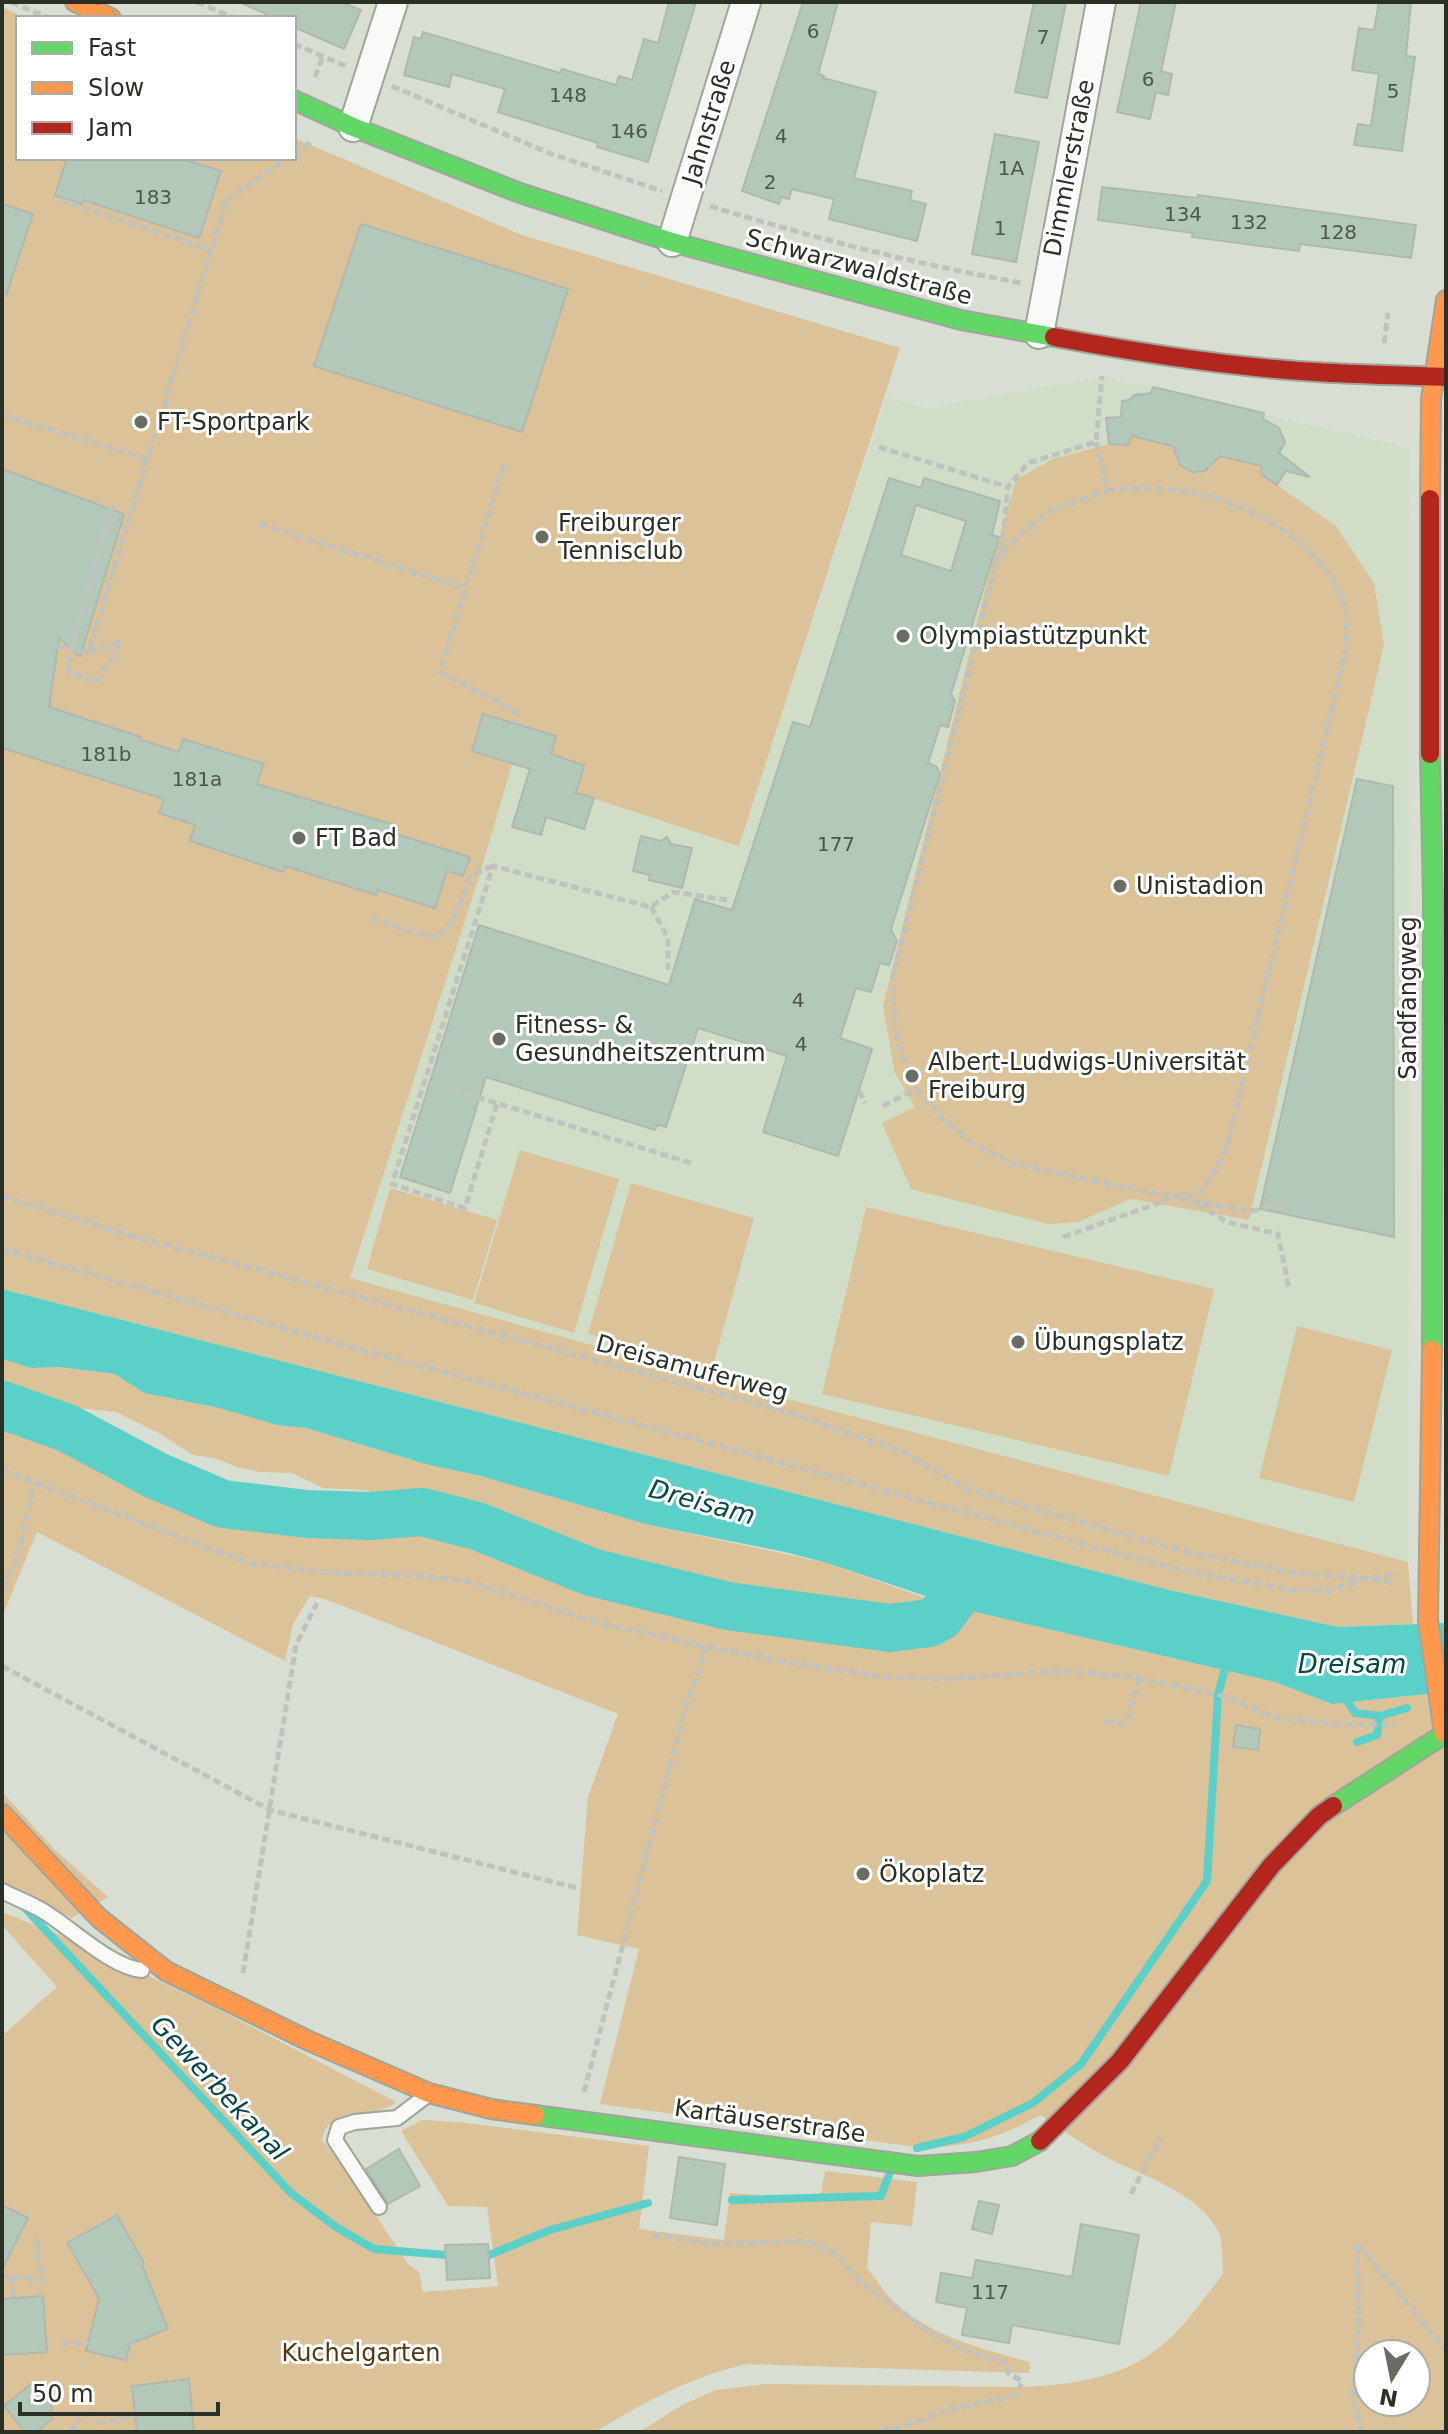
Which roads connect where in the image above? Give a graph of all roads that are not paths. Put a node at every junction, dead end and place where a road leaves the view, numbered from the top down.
1 (75, 2) edge
2 (393, 2) edge
3 (746, 2) edge
4 (1101, 2) edge
5 (106, 16) edge
6 (296, 101) edge
7 (353, 127) junction
8 (672, 242) junction
9 (1446, 300) edge
10 (1039, 334) junction
11 (1441, 377) edge
12 (1439, 993) edge
13 (1445, 1733) edge
14 (2, 1814) edge
15 (2, 1891) edge
16 (166, 1971) junction
17 (429, 2093) junction
18 (379, 2207) dead end

1 - 5 street
2 - 7 street
3 - 8 street, Jahnstraße
4 - 10 street, Dimmlerstraße
6 - 7 street, Schwarzwaldstraße
7 - 8 street, Schwarzwaldstraße
8 - 10 street, Schwarzwaldstraße
9 - 11 street
10 - 11 street, Schwarzwaldstraße
11 - 12 street, Sandfangweg
12 - 13 street, Sandfangweg
13 - 17 street, Kartäuserstraße
14 - 16 street, Kartäuserstraße
15 - 16 lane
16 - 17 street, Kartäuserstraße
17 - 18 lane

